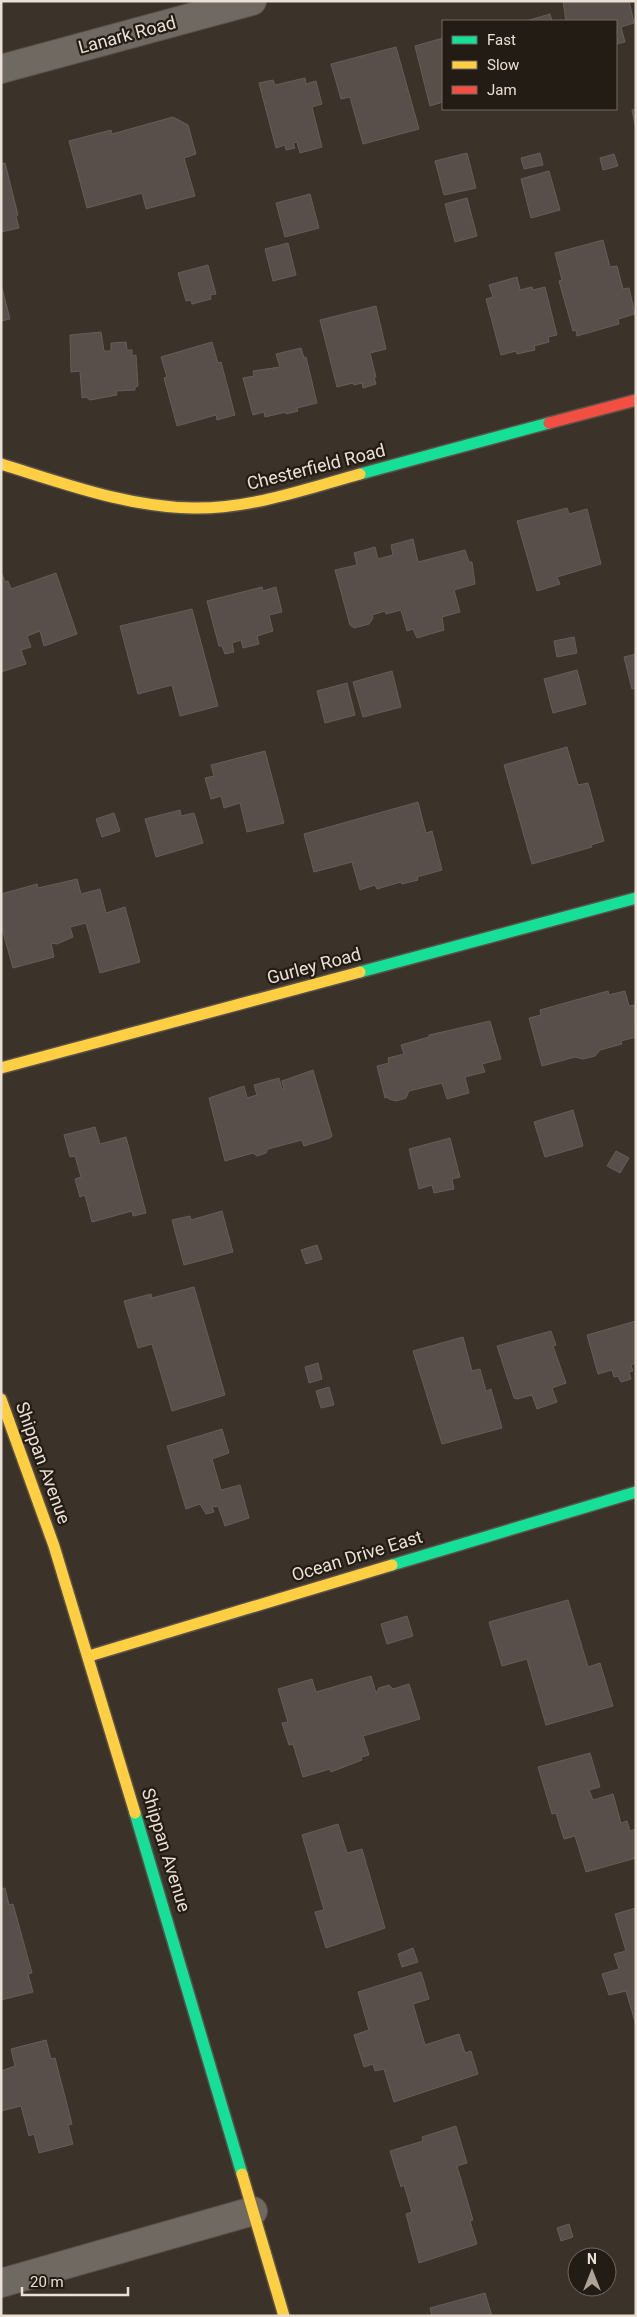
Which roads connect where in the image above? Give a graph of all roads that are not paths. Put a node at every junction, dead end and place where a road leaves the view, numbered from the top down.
1 (252, 1) edge
2 (1, 69) edge
3 (636, 400) edge
4 (1, 464) edge
5 (636, 898) edge
6 (1, 1068) edge
7 (1, 1399) edge
8 (636, 1492) edge
9 (89, 1656) junction
10 (253, 2211) junction
11 (1, 2284) edge
12 (284, 2316) edge

1 - 2 street, Lanark Road
3 - 4 street, Chesterfield Road
5 - 6 street, Gurley Road
7 - 9 street, Shippan Avenue
8 - 9 street, Ocean Drive East
9 - 10 street, Shippan Avenue
10 - 11 street
10 - 12 street, Shippan Avenue

